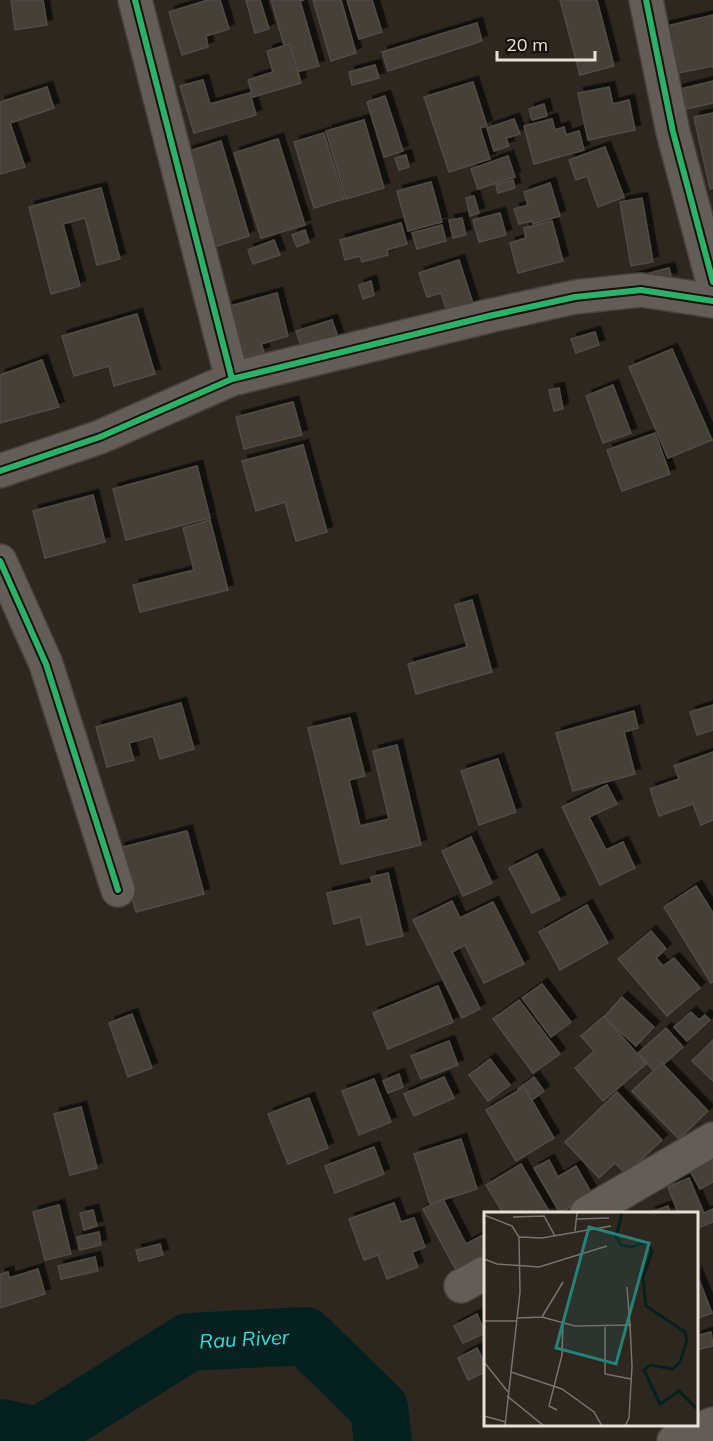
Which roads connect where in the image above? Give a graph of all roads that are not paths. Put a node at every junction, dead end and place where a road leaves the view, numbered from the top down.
1 (135, 0) edge
2 (646, 0) edge
3 (713, 282) edge
4 (713, 301) edge
5 (232, 379) junction
6 (0, 471) edge
7 (0, 561) edge
8 (118, 890) dead end
9 (713, 1139) edge
10 (589, 1212) edge
11 (713, 1424) edge
12 (674, 1441) edge

1 - 5 street
2 - 3 street
4 - 5 street
5 - 6 street
7 - 8 street
9 - 10 street
11 - 12 street

